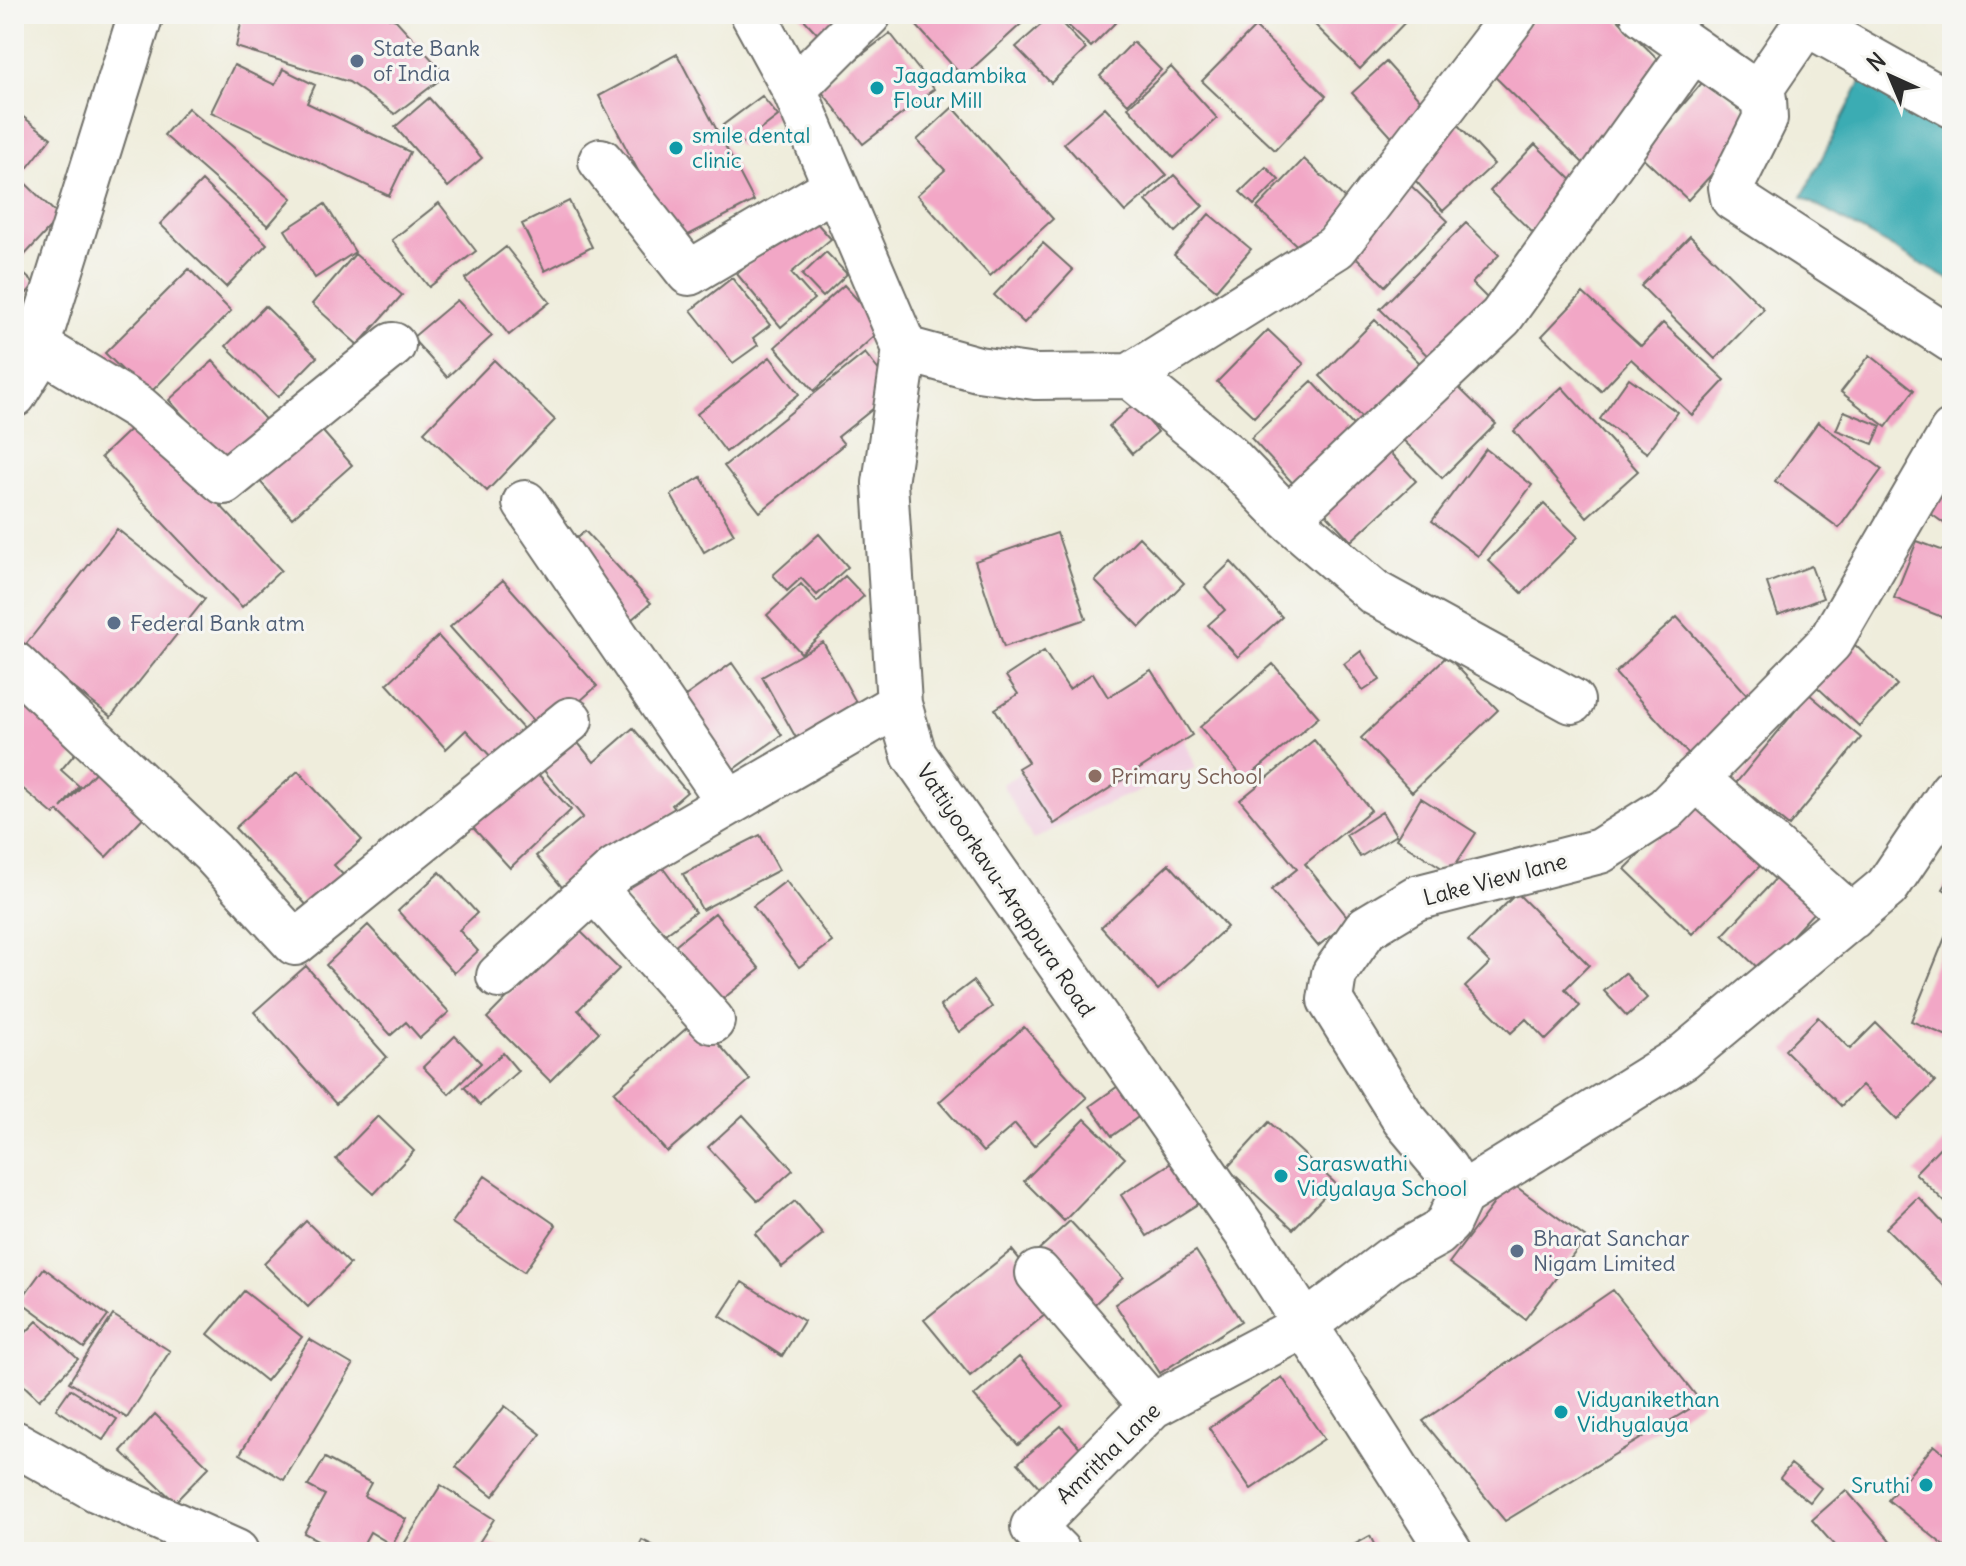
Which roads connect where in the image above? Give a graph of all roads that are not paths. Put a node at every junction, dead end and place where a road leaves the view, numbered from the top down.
1 (141, 14) edge
2 (753, 14) edge
3 (869, 14) edge
4 (1515, 14) edge
5 (1643, 14) edge
6 (1693, 49) junction
7 (794, 89) junction
8 (1758, 93) junction
9 (1948, 96) edge
10 (601, 161) dead end
11 (835, 187) junction
12 (1952, 340) edge
13 (393, 345) dead end
14 (37, 346) junction
15 (905, 349) junction
16 (1130, 376) junction
17 (14, 395) edge
18 (1952, 432) edge
19 (525, 503) dead end
20 (1288, 518) junction
21 (14, 664) edge
22 (1572, 701) dead end
23 (899, 704) junction
24 (570, 720) dead end
25 (1696, 778) junction
26 (1950, 796) edge
27 (729, 802) junction
28 (594, 889) junction
29 (1852, 917) junction
30 (499, 976) dead end
31 (712, 1021) dead end
32 (1461, 1195) junction
33 (1038, 1273) dead end
34 (1305, 1325) junction
35 (1152, 1406) junction
36 (14, 1443) edge
37 (1033, 1544) edge
38 (236, 1552) edge
39 (1450, 1552) edge

1 - 14 street
2 - 7 street
3 - 7 street
4 - 16 street
5 - 6 street
6 - 8 street
6 - 20 street
7 - 11 street
8 - 9 street
8 - 12 street
10 - 11 street
11 - 15 street
13 - 14 street
14 - 17 street
15 - 16 street
15 - 23 street, Vattiyoorkavu-Arappura Road
16 - 20 street
18 - 25 street, Lake View lane
19 - 27 street
20 - 22 street
21 - 24 street
23 - 27 street
23 - 34 street, Vattiyoorkavu-Arappura Road
25 - 29 street
25 - 32 street, Lake View lane
26 - 29 street
27 - 28 street
28 - 30 street
28 - 31 street
29 - 32 street
32 - 34 street
33 - 35 street
34 - 35 street, Amritha Lane
34 - 39 street, Vattiyoorkavu-Arappura Road
35 - 37 street, Amritha Lane
36 - 38 street

